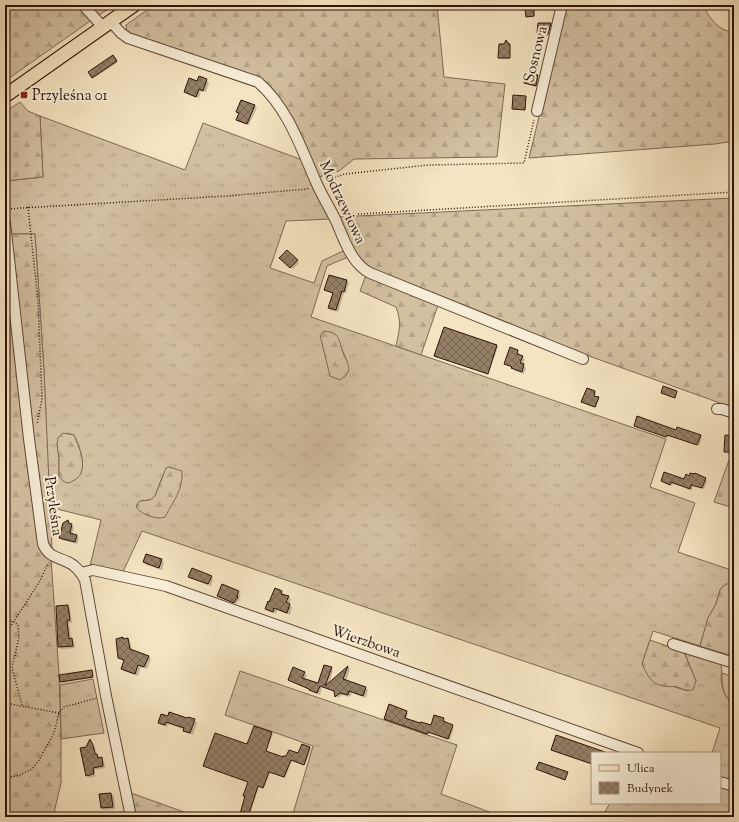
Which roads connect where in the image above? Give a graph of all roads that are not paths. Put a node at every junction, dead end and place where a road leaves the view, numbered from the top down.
1 (83, 5) edge
2 (134, 5) edge
3 (562, 5) edge
4 (107, 25) junction
5 (5, 96) edge
6 (536, 110) road end
7 (5, 223) edge
8 (583, 359) dead end
9 (717, 409) dead end
10 (734, 413) edge
11 (81, 573) junction
12 (673, 644) dead end
13 (734, 663) edge
14 (635, 752) edge
15 (721, 782) edge
16 (734, 786) edge
17 (131, 817) edge

1 - 4 street, Modrzewiowa
2 - 4 main road
3 - 6 street, Sosnowa
4 - 5 main road
4 - 8 street, Modrzewiowa
7 - 11 street, Przyleśna
9 - 10 street
11 - 14 street, Wierzbowa
11 - 17 street
12 - 13 street
15 - 16 street

